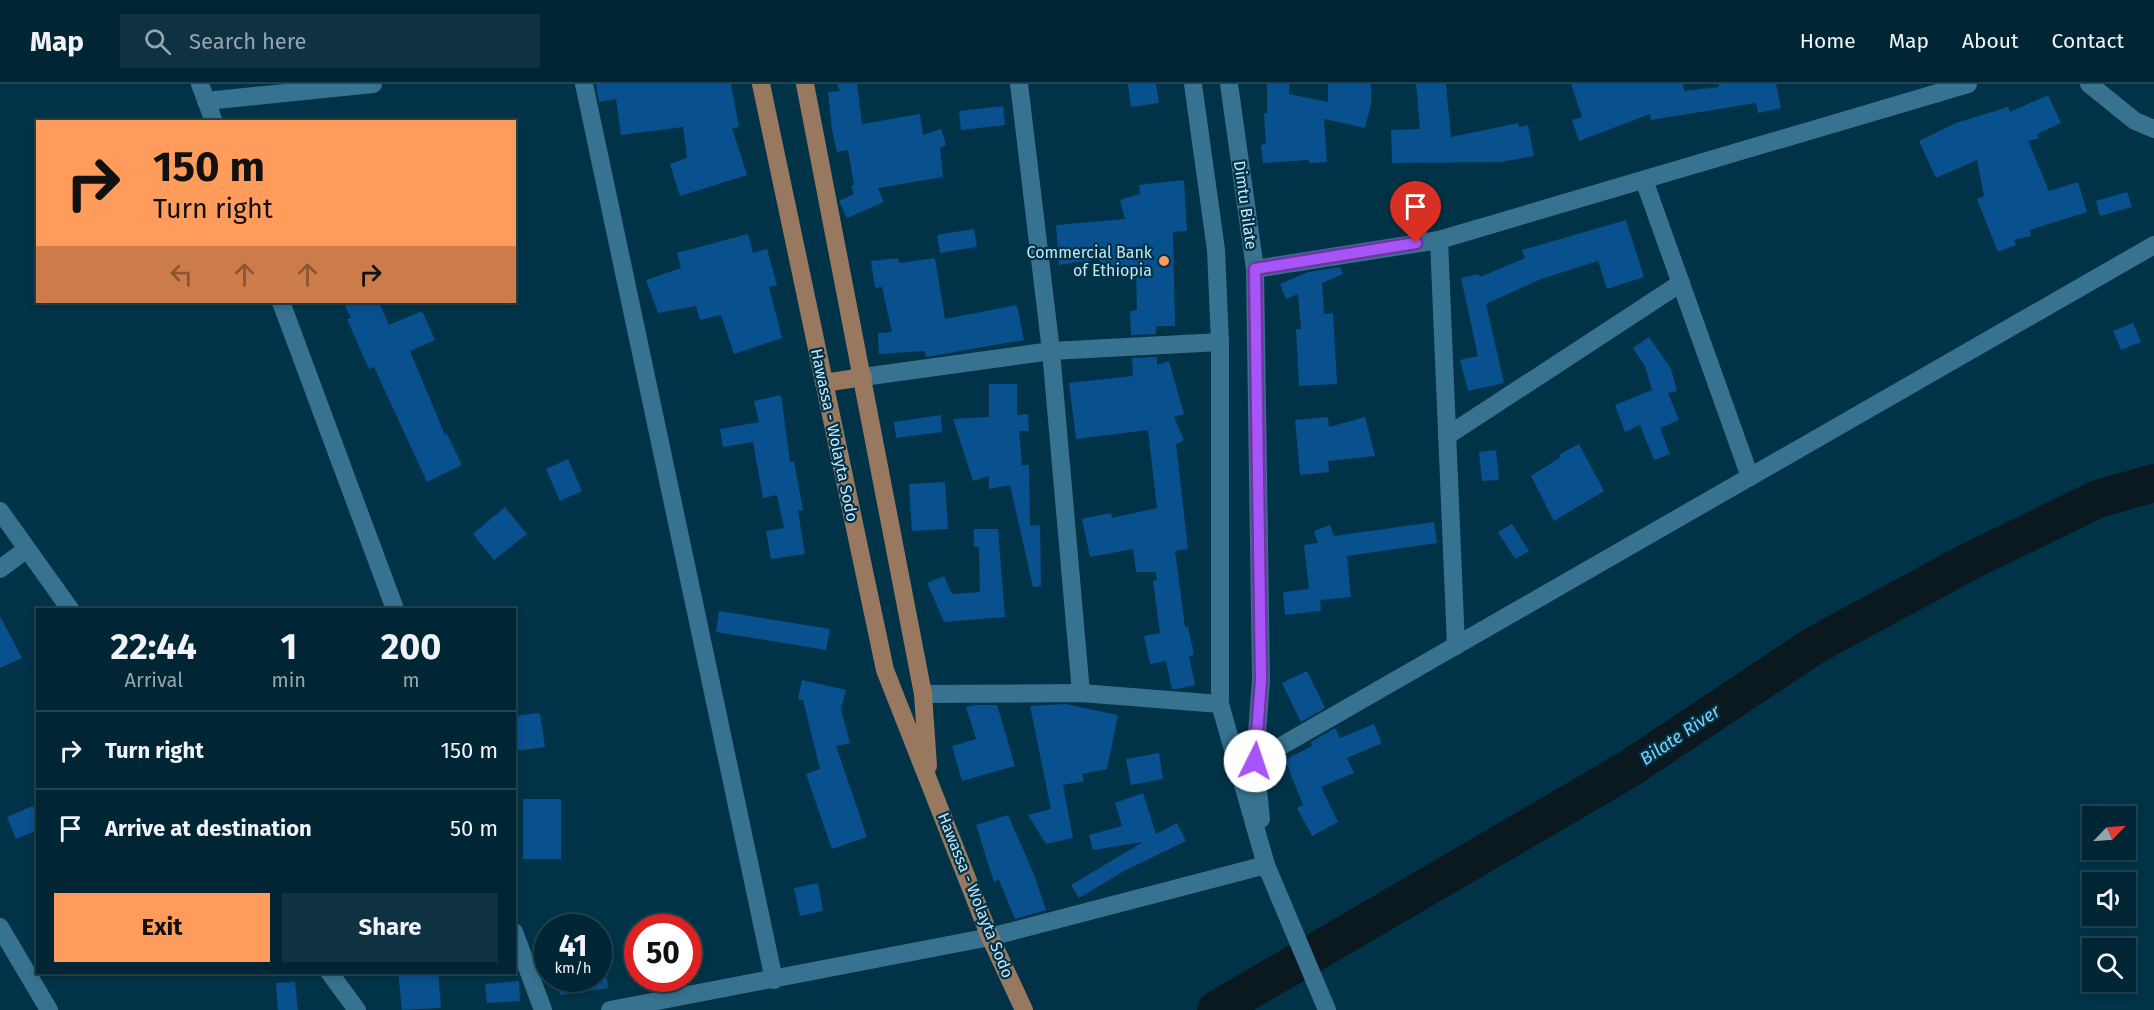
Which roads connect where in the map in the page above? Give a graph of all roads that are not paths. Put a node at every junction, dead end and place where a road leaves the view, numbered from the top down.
1 (373, 84) edge
2 (584, 84) edge
3 (761, 84) edge
4 (805, 84) edge
5 (1019, 84) edge
6 (1193, 84) edge
7 (1229, 84) edge
8 (1968, 84) edge
9 (2088, 84) edge
10 (203, 92) edge
11 (213, 120) edge
12 (2154, 129) edge
13 (1644, 180) junction
14 (1439, 240) junction
15 (2154, 245) edge
16 (1255, 269) junction
17 (1681, 283) junction
18 (281, 303) edge
19 (1220, 342) junction
20 (1051, 351) junction
21 (863, 377) junction
22 (824, 383) junction
23 (1447, 436) junction
24 (1750, 477) junction
25 (0, 511) edge
26 (27, 549) junction
27 (0, 569) edge
28 (69, 608) edge
29 (395, 608) edge
30 (1456, 646) junction
31 (1081, 693) junction
32 (924, 694) junction
33 (1220, 704) junction
34 (1255, 761) junction
35 (928, 780) junction
36 (1266, 865) junction
37 (0, 927) edge
38 (516, 937) edge
39 (990, 937) junction
40 (330, 974) edge
41 (774, 980) junction
42 (49, 1010) edge
43 (357, 1010) edge
44 (543, 1010) edge
45 (610, 1010) edge
46 (1024, 1010) edge
47 (1327, 1010) edge

1 - 10 street
2 - 41 street
3 - 22 main road, Hawassa - Wolayta Sodo
4 - 21 main road, Hawassa - Wolayta Sodo
5 - 20 street
6 - 19 street
7 - 16 street, Dimtu Bilate
8 - 13 street
9 - 12 street
10 - 11 street
13 - 14 street
13 - 17 street
14 - 16 street
14 - 23 street
15 - 24 street
16 - 34 street, Dimtu Bilate
17 - 23 street
17 - 24 street
18 - 29 street
19 - 20 street
19 - 33 street
20 - 21 street
20 - 31 street
21 - 22 main road
21 - 32 main road, Hawassa - Wolayta Sodo
22 - 35 main road, Hawassa - Wolayta Sodo
23 - 30 street
24 - 30 street
25 - 26 street
26 - 27 street
26 - 28 street
30 - 34 street
31 - 32 street
31 - 33 street
32 - 35 main road, Hawassa - Wolayta Sodo
33 - 36 street
34 - 36 street, Dimtu Bilate
35 - 39 main road, Hawassa - Wolayta Sodo
36 - 39 street
36 - 47 street
37 - 42 street
38 - 44 street
39 - 41 street
39 - 46 main road, Hawassa - Wolayta Sodo
40 - 43 street
41 - 45 street

